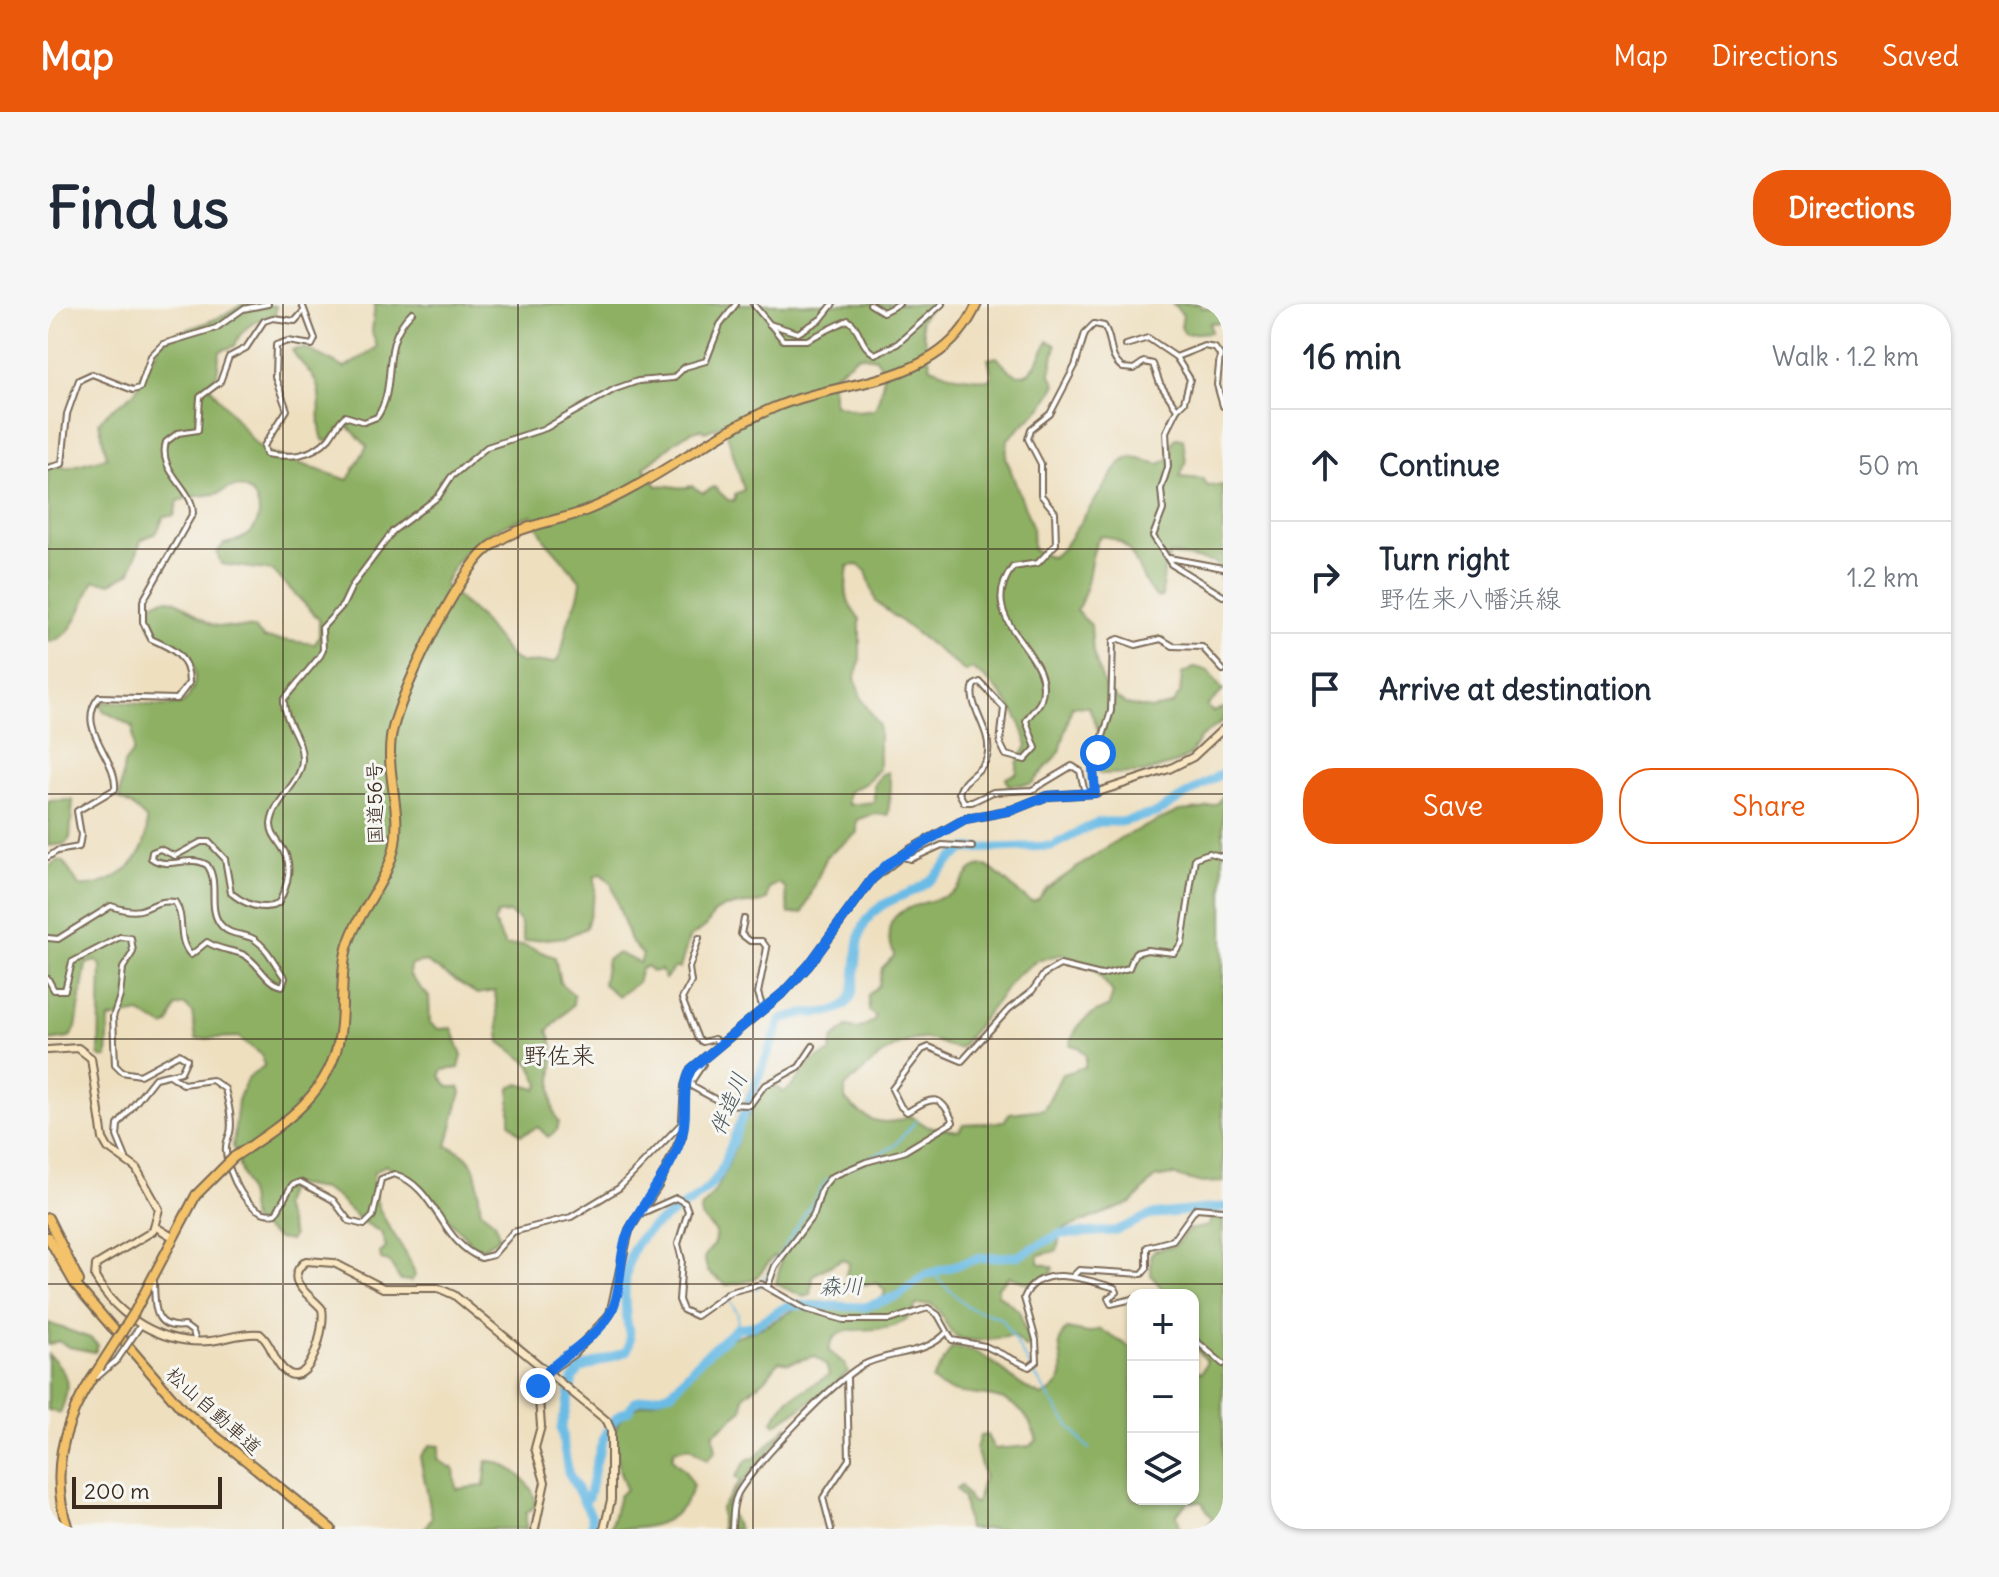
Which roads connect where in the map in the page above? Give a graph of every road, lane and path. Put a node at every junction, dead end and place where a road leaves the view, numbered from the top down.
1 (268, 304) edge
2 (302, 304) edge
3 (736, 304) edge
4 (753, 304) edge
5 (833, 304) edge
6 (870, 304) edge
7 (899, 304) edge
8 (942, 304) edge
9 (977, 304) edge
10 (303, 312) junction
11 (412, 312) dead end
12 (766, 323) junction
13 (1126, 345) dead end
14 (1176, 357) junction
15 (1223, 406) edge
16 (1177, 409) junction
17 (48, 468) edge
18 (1167, 558) junction
19 (1223, 568) edge
20 (1223, 596) edge
21 (1223, 670) edge
22 (1223, 729) edge
23 (1085, 793) junction
24 (1095, 793) junction
25 (972, 847) dead end
26 (901, 855) junction
27 (48, 857) edge
28 (1223, 857) edge
29 (744, 919) dead end
30 (48, 938) edge
31 (699, 938) dead end
32 (48, 979) edge
33 (764, 1011) junction
34 (722, 1044) junction
35 (813, 1046) dead end
36 (48, 1050) edge
37 (701, 1060) junction
38 (170, 1075) junction
39 (685, 1121) junction
40 (126, 1158) junction
41 (1223, 1210) edge
42 (640, 1214) junction
43 (48, 1218) edge
44 (156, 1227) junction
45 (171, 1236) junction
46 (48, 1237) edge
47 (153, 1276) junction
48 (1072, 1277) junction
49 (768, 1286) junction
50 (1127, 1300) edge
51 (91, 1303) junction
52 (141, 1325) junction
53 (946, 1333) junction
54 (196, 1341) junction
55 (1199, 1343) edge
56 (1223, 1364) edge
57 (548, 1369) junction
58 (847, 1378) junction
59 (90, 1380) junction
60 (68, 1529) edge
61 (331, 1529) edge
62 (535, 1529) edge
63 (604, 1529) edge
64 (732, 1529) edge
65 (831, 1529) edge

1 - 17 street
2 - 10 street
3 - 30 street
4 - 12 street
5 - 12 street
6 - 7 street
8 - 12 street
9 - 45 highway, 国道56号, bridge
10 - 11 street
10 - 27 street
13 - 14 street
14 - 15 street
14 - 16 street
16 - 18 street
16 - 23 street
18 - 19 street
18 - 20 street
21 - 24 street
22 - 24 street
23 - 24 street
23 - 26 street
25 - 26 street
26 - 33 street
28 - 49 street
29 - 33 street
31 - 34 street
32 - 38 street
33 - 34 street
34 - 37 street
35 - 37 street
36 - 40 street
37 - 39 street
38 - 39 street
38 - 40 street
39 - 42 street
40 - 44 street
41 - 48 street
42 - 49 street
42 - 57 street
43 - 51 highway, 松山自動車道
44 - 45 street
44 - 52 street
45 - 47 highway, 国道56号
46 - 51 highway, 松山自動車道
47 - 54 street
47 - 59 highway, 国道56号, bridge
48 - 50 street
48 - 53 street
49 - 53 street
51 - 61 highway, 松山自動車道
52 - 54 street
52 - 59 street, bridge
53 - 58 street
54 - 57 street
55 - 56 street
57 - 62 street
57 - 63 street
58 - 64 street
58 - 65 street
59 - 60 highway, 国道56号

